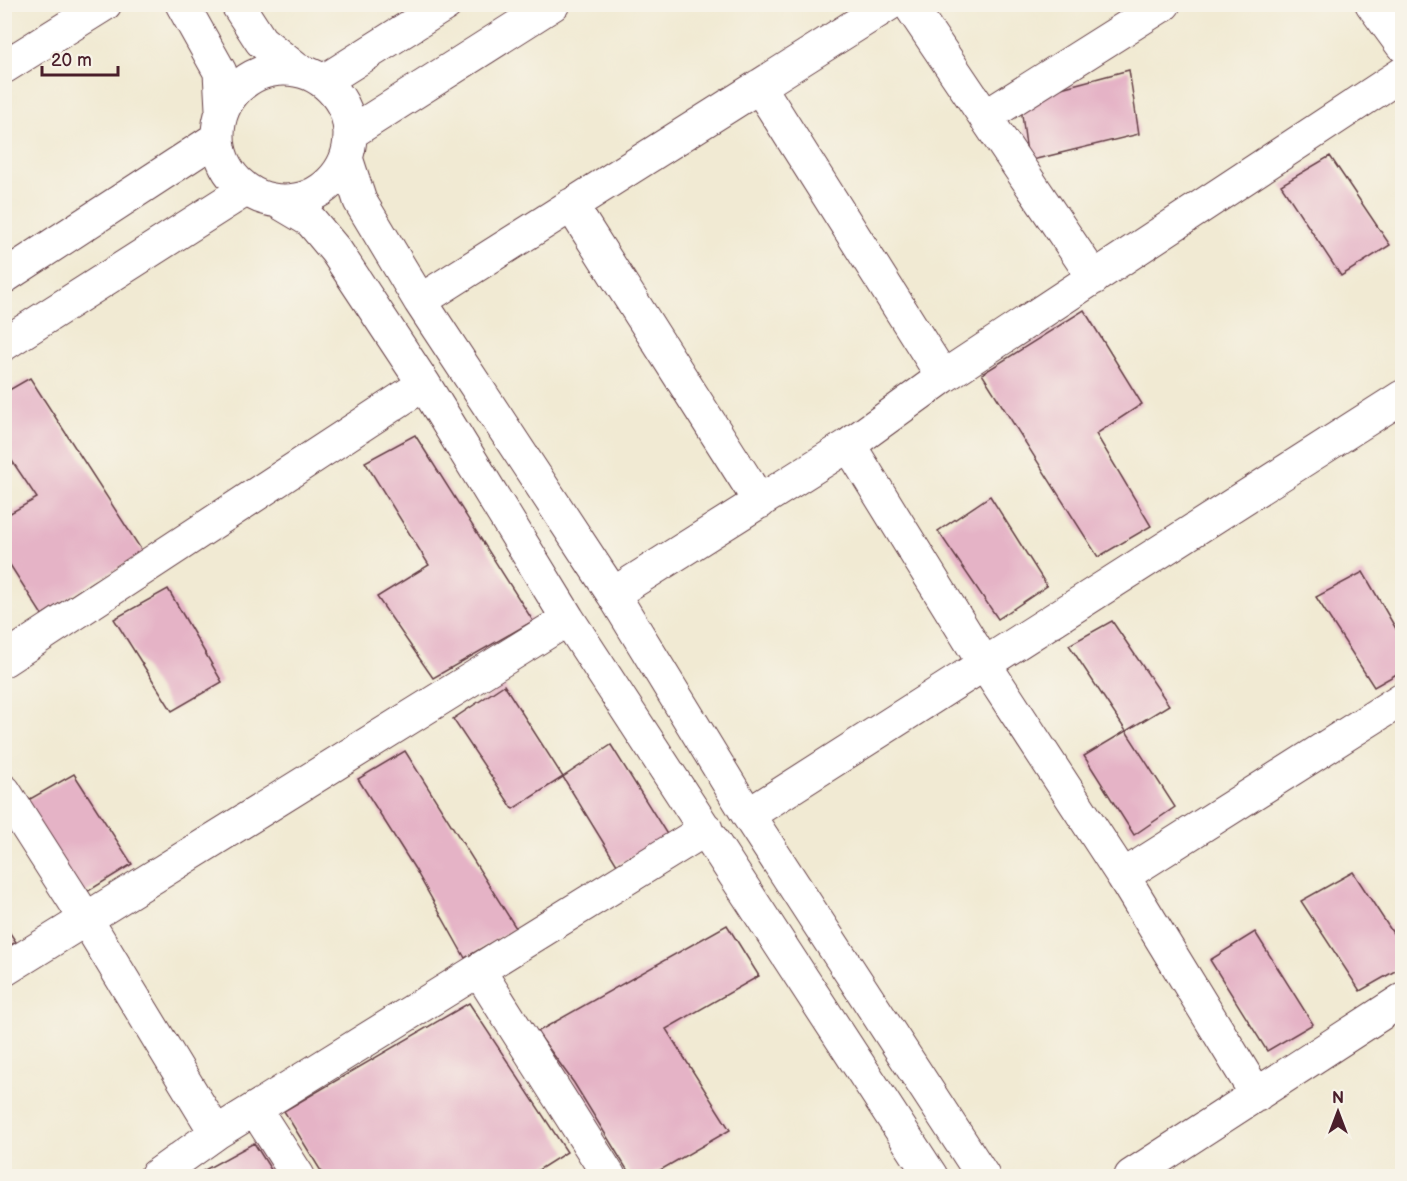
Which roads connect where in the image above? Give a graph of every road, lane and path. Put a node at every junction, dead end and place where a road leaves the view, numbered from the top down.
1 (105, 4) edge
2 (182, 4) edge
3 (237, 4) edge
4 (446, 4) edge
5 (553, 4) edge
6 (889, 4) edge
7 (909, 4) edge
8 (1164, 4) edge
9 (1372, 4) edge
10 (1402, 45) edge
11 (5, 66) edge
12 (1402, 74) edge
13 (310, 75) junction
14 (759, 86) junction
15 (985, 117) junction
16 (219, 124) junction
17 (349, 147) junction
18 (245, 190) junction
19 (279, 202) junction
20 (571, 205) junction
21 (4, 277) edge
22 (1094, 278) junction
23 (420, 301) junction
24 (4, 344) edge
25 (944, 377) junction
26 (424, 384) junction
27 (1402, 397) edge
28 (849, 445) junction
29 (760, 502) junction
30 (613, 594) junction
31 (568, 619) junction
32 (4, 660) edge
33 (984, 665) junction
34 (1402, 699) edge
35 (4, 791) edge
36 (748, 814) junction
37 (706, 830) junction
38 (1122, 876) junction
39 (86, 919) junction
40 (4, 970) edge
41 (478, 971) junction
42 (1402, 1000) edge
43 (1257, 1095) junction
44 (255, 1109) junction
45 (216, 1133) junction
46 (156, 1176) edge
47 (298, 1176) edge
48 (609, 1176) edge
49 (931, 1176) edge
50 (983, 1176) edge
51 (1131, 1176) edge

1 - 11 street
2 - 16 street
3 - 13 street
4 - 13 street
5 - 17 street
6 - 14 street
7 - 15 street
8 - 15 street
9 - 10 street
12 - 22 street
13 - 16 street
13 - 17 street
14 - 20 street
14 - 25 street
15 - 22 street
16 - 18 street
16 - 21 street
17 - 19 street
17 - 23 street
18 - 19 street
18 - 24 street
19 - 26 street
20 - 23 street
20 - 29 street
22 - 25 street
23 - 30 street
25 - 28 street
26 - 31 street
26 - 32 street
27 - 33 street
28 - 29 street
28 - 33 street
29 - 30 street
30 - 36 street
31 - 37 street
31 - 39 street
33 - 36 street
33 - 38 street
34 - 38 street
35 - 39 street
36 - 50 street
37 - 41 street
37 - 49 street
38 - 43 street
39 - 40 street
39 - 45 street
41 - 44 street
41 - 48 street
42 - 43 street
43 - 51 street
44 - 45 street
44 - 47 street
45 - 46 street

